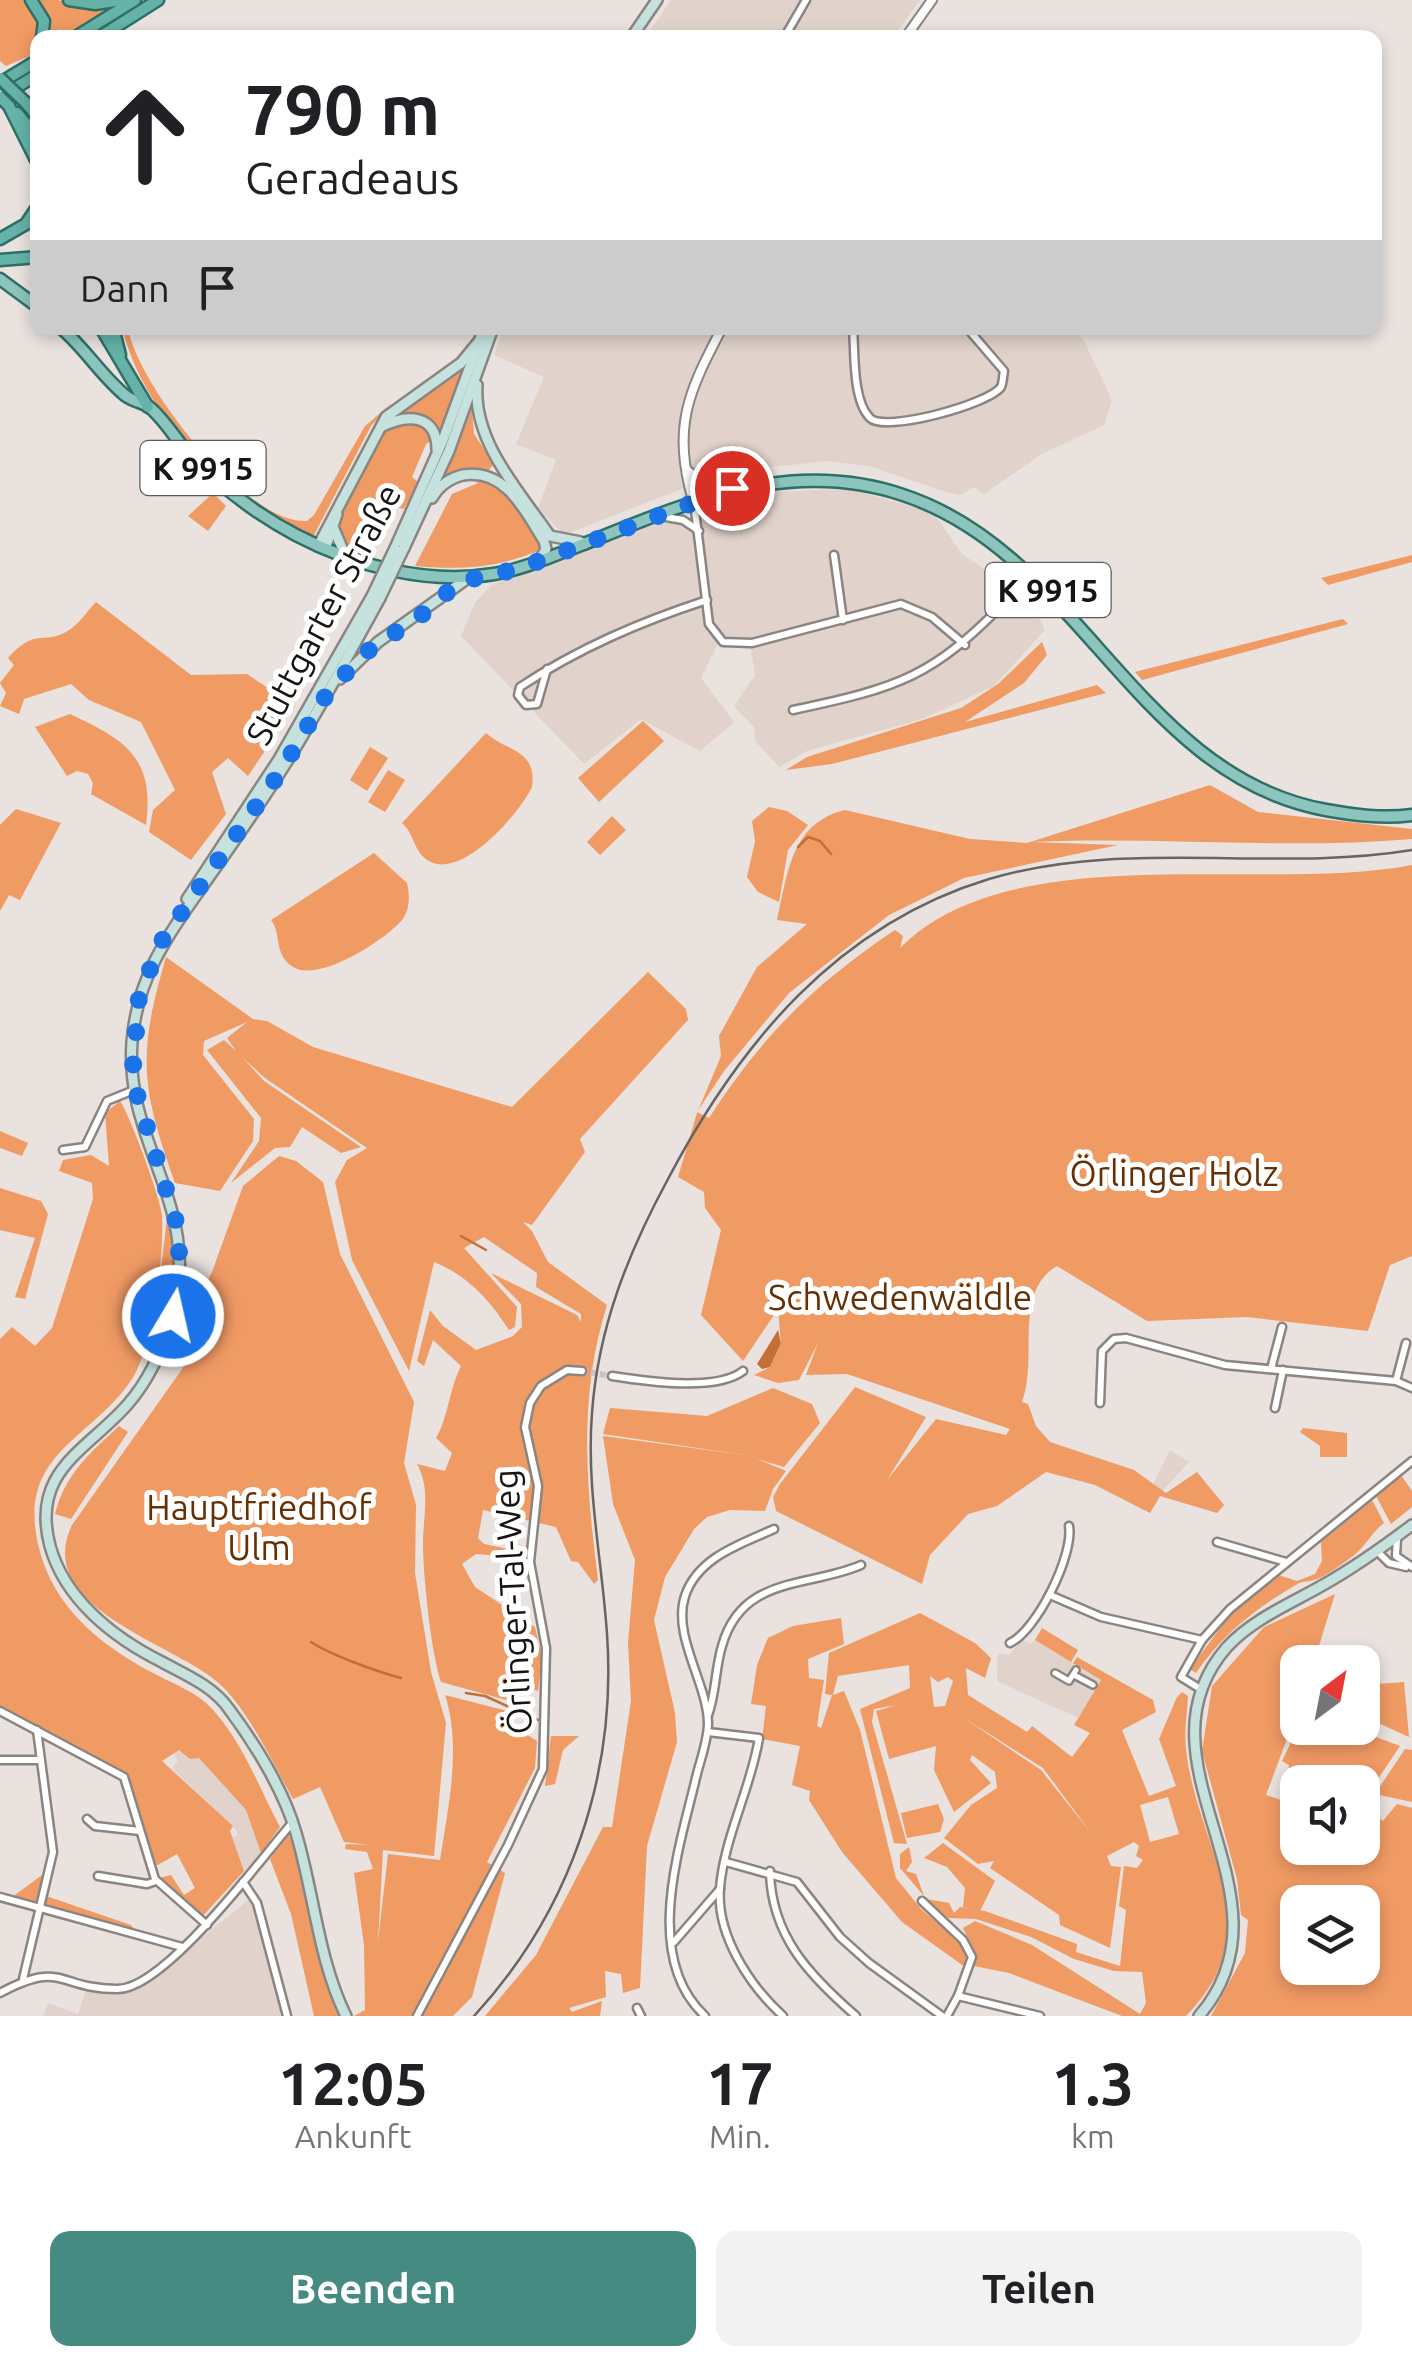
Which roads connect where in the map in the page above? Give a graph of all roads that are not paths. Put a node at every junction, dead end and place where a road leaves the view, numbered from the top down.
1 (30, 0) edge
2 (68, 0) edge
3 (121, 0) edge
4 (135, 0) edge
5 (158, 0) edge
6 (657, 0) edge
7 (806, 0) edge
8 (932, 0) edge
9 (43, 30) edge
10 (87, 30) edge
11 (111, 30) edge
12 (637, 30) edge
13 (789, 30) edge
14 (911, 30) edge
15 (30, 58) edge
16 (30, 65) edge
17 (20, 71) junction
18 (30, 80) edge
19 (0, 81) edge
20 (3, 100) edge
21 (30, 107) edge
22 (21, 123) junction
23 (30, 131) edge
24 (30, 145) edge
25 (30, 218) edge
26 (0, 240) edge
27 (30, 258) edge
28 (0, 260) edge
29 (0, 279) edge
30 (30, 302) edge
31 (69, 335) edge
32 (105, 335) edge
33 (115, 335) edge
34 (481, 335) edge
35 (490, 335) edge
36 (719, 335) edge
37 (853, 335) edge
38 (973, 335) edge
39 (479, 341) junction
40 (480, 364) junction
41 (122, 366) junction
42 (148, 406) junction
43 (378, 428) junction
44 (437, 452) junction
45 (685, 468) junction
46 (732, 488) junction
47 (693, 501) junction
48 (337, 510) junction
49 (654, 516) junction
50 (334, 529) junction
51 (701, 533) junction
52 (550, 536) junction
53 (588, 542) junction
54 (322, 548) junction
55 (399, 548) junction
56 (558, 554) junction
57 (834, 555) dead end
58 (346, 557) junction
59 (539, 561) junction
60 (472, 576) junction
61 (376, 597) junction
62 (1010, 598) dead end
63 (707, 600) junction
64 (843, 620) junction
65 (964, 644) junction
66 (547, 670) junction
67 (328, 692) junction
68 (793, 710) dead end
69 (1412, 815) edge
70 (182, 911) junction
71 (134, 1090) junction
72 (62, 1150) dead end
73 (1282, 1327) dead end
74 (1406, 1343) dead end
75 (1271, 1369) junction
76 (1283, 1370) junction
77 (582, 1371) tunnel mouth
78 (743, 1371) dead end
79 (612, 1376) tunnel mouth
80 (1396, 1381) junction
81 (1412, 1388) edge
82 (1100, 1403) dead end
83 (1274, 1408) dead end
84 (1412, 1461) edge
85 (1412, 1525) edge
86 (1069, 1526) dead end
87 (774, 1529) dead end
88 (1398, 1536) junction
89 (1216, 1542) dead end
90 (1378, 1552) junction
91 (1287, 1562) junction
92 (861, 1565) dead end
93 (1412, 1568) edge
94 (1050, 1595) junction
95 (1202, 1640) junction
96 (1010, 1643) dead end
97 (1056, 1673) dead end
98 (1093, 1685) dead end
99 (1202, 1690) junction
100 (0, 1711) edge
101 (708, 1716) junction
102 (37, 1730) junction
103 (708, 1732) junction
104 (0, 1760) edge
105 (40, 1760) junction
106 (87, 1819) dead end
107 (293, 1822) junction
108 (140, 1831) junction
109 (726, 1862) junction
110 (770, 1871) junction
111 (98, 1876) dead end
112 (156, 1881) junction
113 (243, 1882) junction
114 (720, 1889) junction
115 (0, 1897) edge
116 (922, 1901) dead end
117 (39, 1908) junction
118 (207, 1925) junction
119 (673, 1943) junction
120 (182, 1947) junction
121 (23, 1981) junction
122 (0, 1993) edge
123 (958, 1996) junction
124 (637, 2008) dead end
125 (287, 2016) edge
126 (346, 2016) edge
127 (416, 2016) edge
128 (641, 2016) edge
129 (706, 2016) edge
130 (783, 2016) edge
131 (856, 2016) edge
132 (945, 2016) edge
133 (1040, 2016) edge
134 (1199, 2016) edge

1 - 9 highway
2 - 3 highway
4 - 10 highway
5 - 11 highway
6 - 12 main road
7 - 13 street
8 - 14 street
15 - 17 highway
16 - 17 highway
17 - 19 highway
18 - 20 highway
19 - 21 highway, bridge
20 - 22 highway
22 - 23 highway
22 - 24 highway
25 - 26 highway
27 - 28 highway
29 - 30 main road
31 - 42 main road
32 - 41 highway, K 9915
33 - 41 highway, K 9915
34 - 39 main road, Stuttgarter Straße
35 - 40 main road, Stuttgarter Straße
36 - 45 street
37 - 38 street
39 - 43 main road
39 - 44 main road, Stuttgarter Straße
40 - 52 main road
40 - 55 main road, Stuttgarter Straße
41 - 42 highway, K 9915
42 - 54 main road, K 9915
43 - 44 main road
43 - 48 main road
44 - 55 main road, Stuttgarter Straße
45 - 46 street
45 - 47 street
46 - 47 main road, K 9915
46 - 69 main road, K 9915
47 - 49 main road, K 9915
47 - 51 street
48 - 50 main road
48 - 54 main road
49 - 51 street
49 - 53 main road, K 9915
50 - 54 main road
50 - 58 main road
51 - 63 street
52 - 53 main road
52 - 56 main road
53 - 56 main road, K 9915
54 - 58 main road, K 9915
55 - 59 main road
55 - 61 main road, Stuttgarter Straße, bridge
56 - 59 main road, K 9915
57 - 64 street
58 - 60 main road, K 9915
59 - 60 main road, K 9915
60 - 67 main road
61 - 67 main road, Stuttgarter Straße
61 - 70 main road, Stuttgarter Straße
62 - 65 street
63 - 64 street
63 - 66 street
64 - 65 street
65 - 68 street
66 - 66 street
67 - 70 main road, Stuttgarter Straße
70 - 71 main road, Stuttgarter Straße
71 - 72 street
71 - 107 main road, Stuttgarter Straße
73 - 75 street
74 - 80 street
75 - 76 street
75 - 82 street
76 - 80 street
76 - 83 street
77 - 127 street, Örlinger-Tal-Weg
78 - 79 street
80 - 81 street
84 - 91 street
85 - 88 main road
86 - 94 street
87 - 101 street
88 - 90 main road
88 - 93 street
89 - 91 street
90 - 93 street
90 - 99 main road
91 - 95 street
92 - 101 street
94 - 95 street
94 - 96 street
95 - 99 street
97 - 98 street
99 - 134 main road
100 - 102 street
101 - 103 street
102 - 105 street
102 - 108 street
103 - 109 street
103 - 119 street
104 - 105 street
105 - 117 street
106 - 108 street
107 - 113 street
107 - 126 main road, Stuttgarter Straße
108 - 112 street
109 - 110 street
109 - 114 street
110 - 131 street
110 - 132 street
111 - 112 street
112 - 118 street
113 - 118 street
113 - 125 street
114 - 119 street
114 - 130 street
115 - 117 street
116 - 123 street
117 - 120 street
117 - 121 street
118 - 120 street
119 - 129 street
120 - 121 street
121 - 122 street
123 - 132 street
123 - 133 street
124 - 128 street

